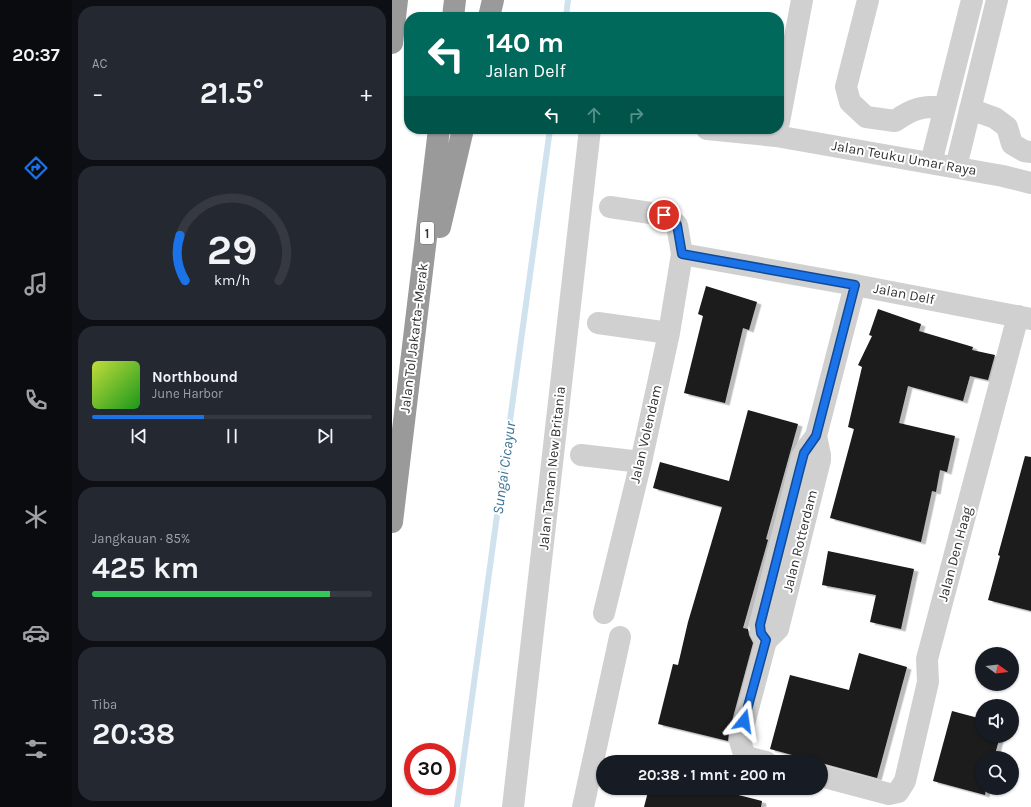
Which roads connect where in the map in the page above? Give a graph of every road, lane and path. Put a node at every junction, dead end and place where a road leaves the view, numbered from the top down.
1 (397, 0) edge
2 (455, 0) edge
3 (493, 0) edge
4 (802, 0) edge
5 (868, 0) edge
6 (972, 0) edge
7 (997, 0) edge
8 (454, 12) edge
9 (490, 12) edge
10 (392, 43) edge
11 (784, 97) edge
12 (945, 107) junction
13 (970, 109) junction
14 (784, 130) edge
15 (439, 134) edge
16 (462, 134) edge
17 (589, 134) edge
18 (1031, 152) edge
19 (931, 163) junction
20 (956, 167) junction
21 (1031, 183) edge
22 (610, 207) dead end
23 (682, 254) junction
24 (855, 285) junction
25 (1024, 318) edge
26 (598, 323) dead end
27 (669, 333) junction
28 (414, 338) junction
29 (581, 455) dead end
30 (641, 462) junction
31 (392, 522) edge
32 (604, 613) dead end
33 (620, 637) dead end
34 (746, 755) edge
35 (828, 778) edge
36 (513, 807) edge
37 (583, 807) edge

1 - 10 highway
2 - 8 highway
3 - 9 highway
4 - 11 street
5 - 12 street
6 - 12 street
7 - 13 street
12 - 19 street
13 - 18 street
13 - 20 street
14 - 19 street, Jalan Teuku Umar Raya
15 - 28 highway, Jalan Tol Jakarta–Merak / 1
16 - 28 highway
17 - 36 street, Jalan Taman New Britania
19 - 20 street, Jalan Teuku Umar Raya
20 - 21 street, Jalan Teuku Umar Raya
22 - 23 street, Jalan Volendam
23 - 24 street, Jalan Delf
23 - 27 street, Jalan Volendam
24 - 25 street, Jalan Delf
24 - 34 street, Jalan Rotterdam
25 - 35 street, Jalan Den Haag
26 - 27 street
27 - 30 street, Jalan Volendam
28 - 31 highway, Jalan Tol Jakarta–Merak / 1
29 - 30 street
30 - 32 street, Jalan Volendam
33 - 37 street

